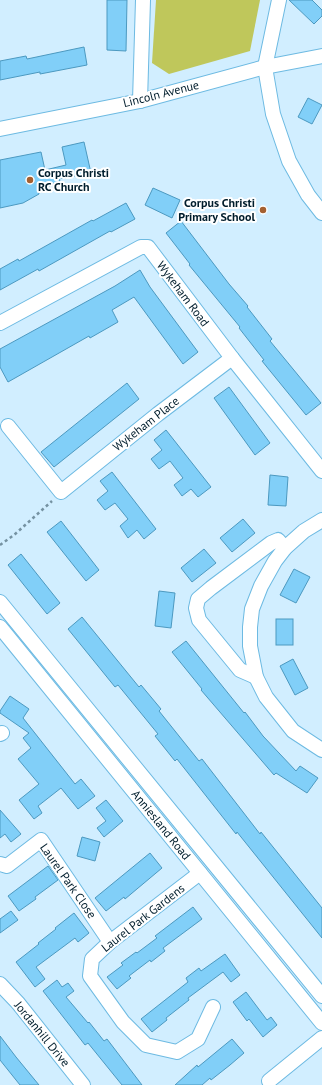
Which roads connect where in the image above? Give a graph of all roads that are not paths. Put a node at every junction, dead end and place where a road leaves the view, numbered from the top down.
1 (143, 0) edge
2 (279, 0) edge
3 (322, 56) edge
4 (265, 67) junction
5 (140, 101) junction
6 (0, 129) edge
7 (322, 213) edge
8 (0, 323) edge
9 (232, 358) junction
10 (8, 426) dead end
11 (322, 472) edge
12 (322, 520) edge
13 (285, 548) junction
14 (0, 602) edge
15 (0, 627) edge
16 (256, 677) junction
17 (322, 750) edge
18 (138, 770) junction
19 (126, 782) junction
20 (0, 864) edge
21 (200, 873) junction
22 (110, 942) junction
23 (0, 984) edge
24 (322, 996) edge
25 (213, 1007) dead end
26 (322, 1023) edge
27 (322, 1038) edge
28 (269, 1080) dead end
29 (83, 1085) edge

1 - 5 street
2 - 4 street
3 - 4 street, Lincoln Avenue
4 - 5 street, Lincoln Avenue
4 - 7 street
5 - 6 street, Lincoln Avenue
8 - 9 street, Wykeham Road
9 - 10 street, Wykeham Place
9 - 11 street, Wykeham Road
12 - 13 street
13 - 16 street
13 - 16 street
14 - 18 street, Anniesland Road
15 - 19 street, Anniesland Road
16 - 17 street
18 - 19 street
18 - 24 street, Anniesland Road
19 - 21 street, Anniesland Road
20 - 22 street, Laurel Park Close
21 - 22 street, Laurel Park Gardens
21 - 26 street, Anniesland Road
22 - 25 street, Laurel Park Gardens
23 - 29 street, Jordanhill Drive
27 - 28 street

